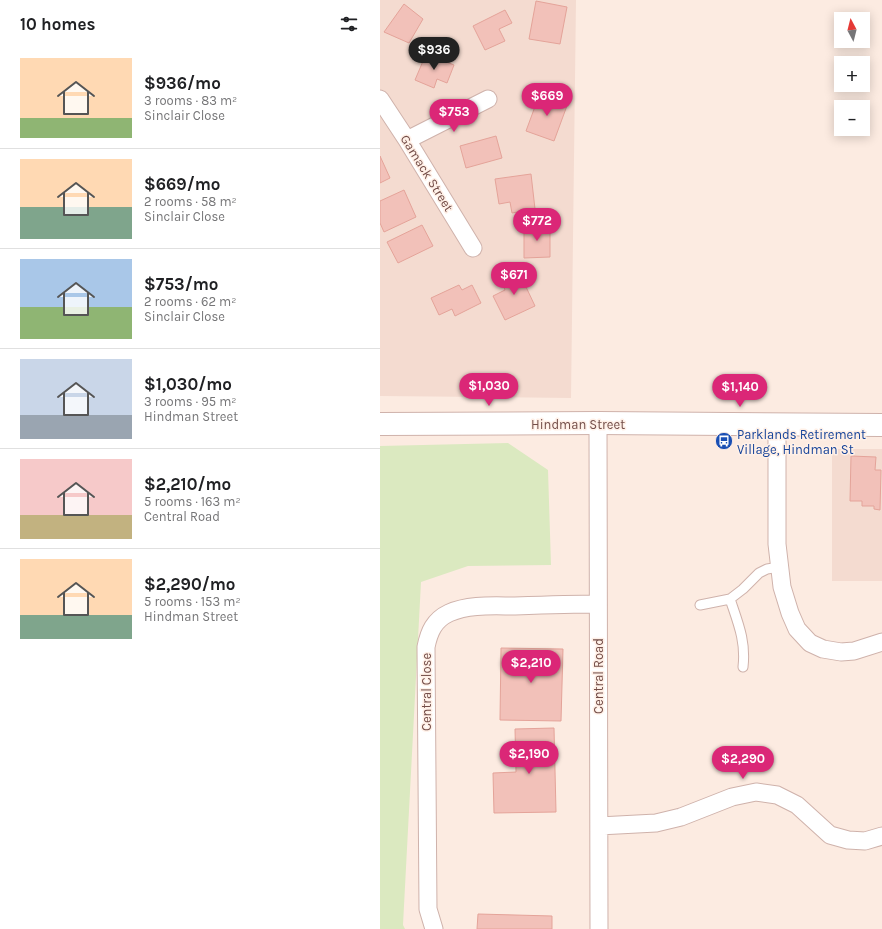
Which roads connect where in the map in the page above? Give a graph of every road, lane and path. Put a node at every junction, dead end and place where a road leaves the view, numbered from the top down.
1 (380, 99) edge
2 (488, 99) dead end
3 (407, 140) junction
4 (473, 248) dead end
5 (598, 423) junction
6 (380, 424) edge
7 (777, 425) junction
8 (882, 425) edge
9 (780, 567) junction
10 (730, 599) junction
11 (598, 604) junction
12 (700, 605) dead end
13 (882, 642) edge
14 (743, 667) dead end
15 (599, 826) junction
16 (882, 836) edge
17 (434, 929) edge
18 (600, 929) edge

1 - 3 street, Gamack Street
2 - 3 street
3 - 4 street, Gamack Street
5 - 6 street, Hindman Street
5 - 7 street, Hindman Street
5 - 11 street, Central Road
7 - 8 street, Hindman Street
7 - 9 street
9 - 10 lane
9 - 13 street
10 - 12 lane
10 - 14 lane
11 - 15 street, Central Road
11 - 17 street, Central Close
15 - 16 street
15 - 18 street, Central Road

